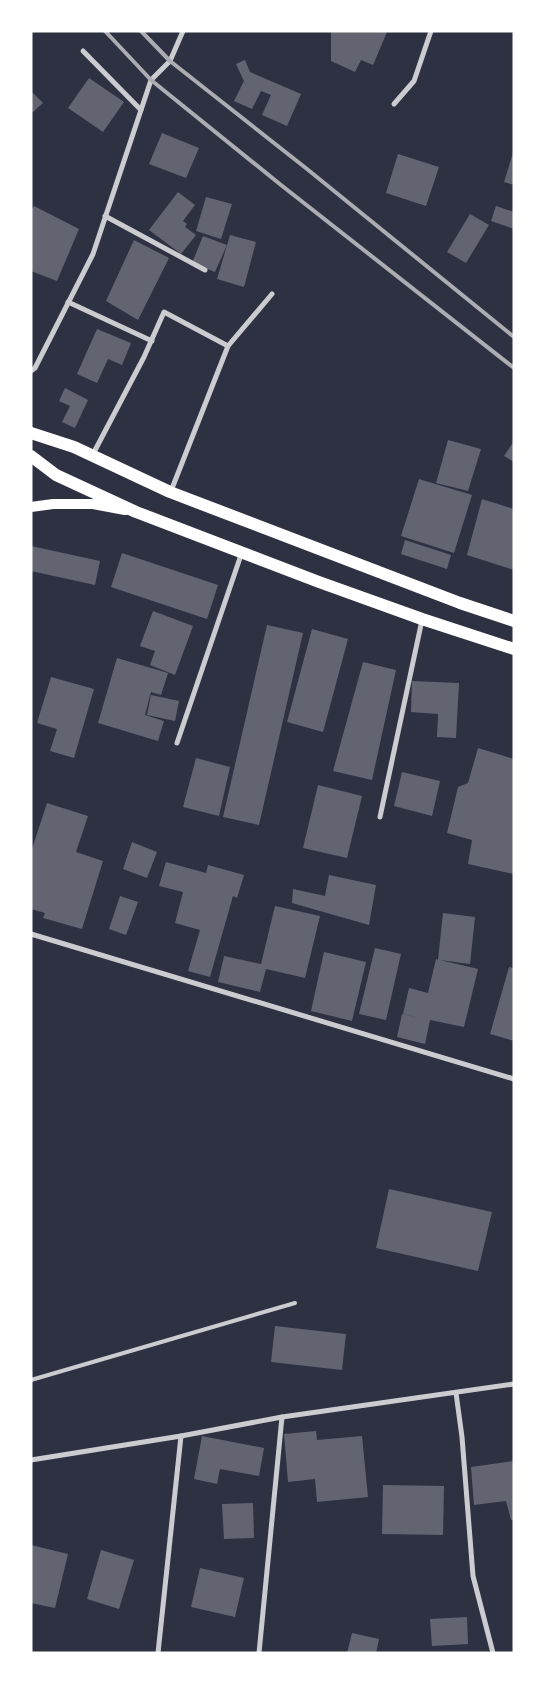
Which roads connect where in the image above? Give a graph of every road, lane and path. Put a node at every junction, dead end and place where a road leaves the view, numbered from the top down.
1 (183, 31) edge
2 (431, 31) edge
3 (83, 51) dead end
4 (394, 104) dead end
5 (141, 110) junction
6 (105, 216) junction
7 (205, 270) dead end
8 (272, 294) dead end
9 (68, 302) junction
10 (152, 341) junction
11 (228, 346) junction
12 (31, 371) edge
13 (31, 433) edge
14 (31, 456) edge
15 (92, 456) junction
16 (170, 492) junction
17 (31, 508) edge
18 (136, 512) junction
19 (242, 552) junction
20 (422, 619) junction
21 (514, 621) edge
22 (514, 650) edge
23 (177, 743) dead end
24 (380, 817) dead end
25 (31, 934) edge
26 (514, 1078) edge
27 (296, 1303) dead end
28 (31, 1380) edge
29 (514, 1384) edge
30 (456, 1393) junction
31 (282, 1417) junction
32 (180, 1436) junction
33 (31, 1460) edge
34 (158, 1653) edge
35 (259, 1653) edge
36 (493, 1653) edge

1 - 5 street
2 - 4 street
3 - 5 street
5 - 6 street
6 - 7 street
6 - 9 street
8 - 11 street
9 - 10 street
9 - 12 street
10 - 11 street
10 - 15 street
11 - 16 street
13 - 15 main road
14 - 18 main road
15 - 16 main road
16 - 21 main road
17 - 18 main road
18 - 19 main road
19 - 20 main road
19 - 23 street
20 - 22 main road
20 - 24 street
25 - 26 street
27 - 28 lane
29 - 30 street
30 - 31 street
30 - 36 street
31 - 32 street
31 - 35 street
32 - 33 street
32 - 34 street

